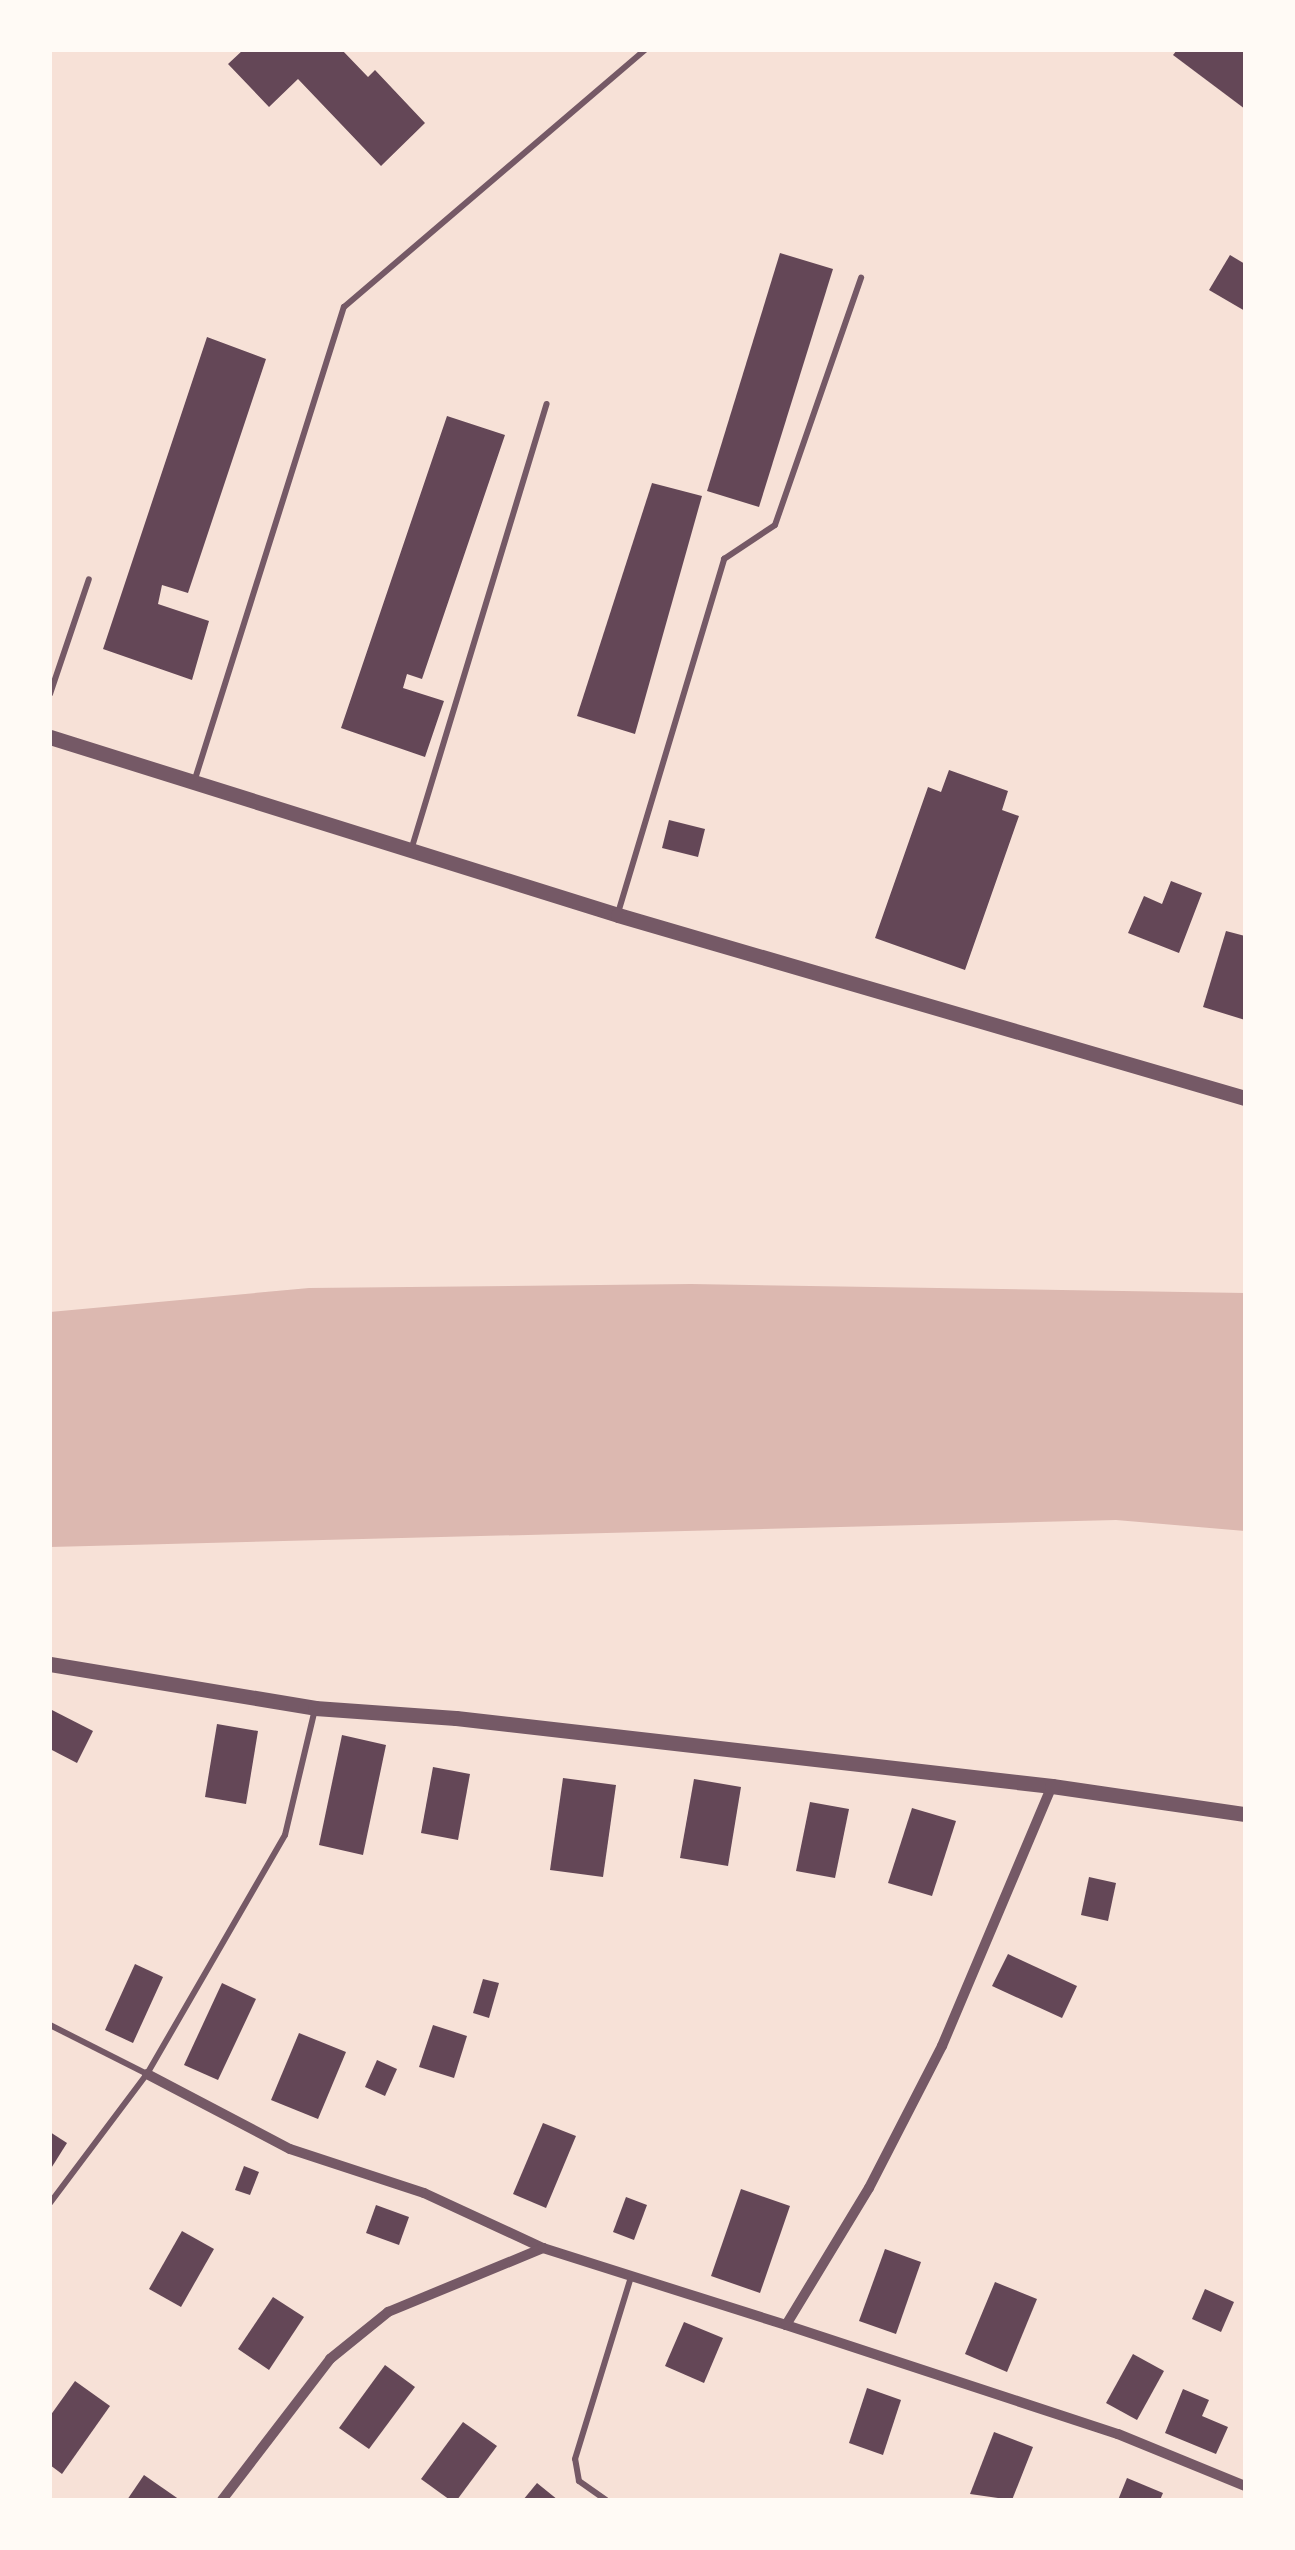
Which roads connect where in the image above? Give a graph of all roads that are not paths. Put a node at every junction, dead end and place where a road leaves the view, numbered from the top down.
1 (645, 50) edge
2 (861, 278) dead end
3 (547, 404) dead end
4 (88, 579) dead end
5 (50, 694) edge
6 (50, 737) edge
7 (193, 785) junction
8 (411, 852) junction
9 (618, 915) junction
10 (1245, 1098) edge
11 (50, 1664) edge
12 (315, 1708) junction
13 (1052, 1786) junction
14 (1245, 1814) edge
15 (50, 2025) edge
16 (147, 2074) junction
17 (50, 2202) edge
18 (543, 2248) junction
19 (631, 2277) junction
20 (786, 2325) junction
21 (1245, 2486) edge
22 (222, 2500) edge
23 (606, 2500) edge

1 - 7 lane
2 - 9 lane
3 - 8 lane
4 - 5 lane
6 - 7 street
7 - 8 street
8 - 9 street
9 - 10 street
11 - 12 street
12 - 13 street
12 - 16 lane
13 - 14 street
13 - 20 street
15 - 16 lane
16 - 17 lane
16 - 18 street
18 - 19 street
18 - 22 street
19 - 20 street
19 - 23 lane
20 - 21 street

